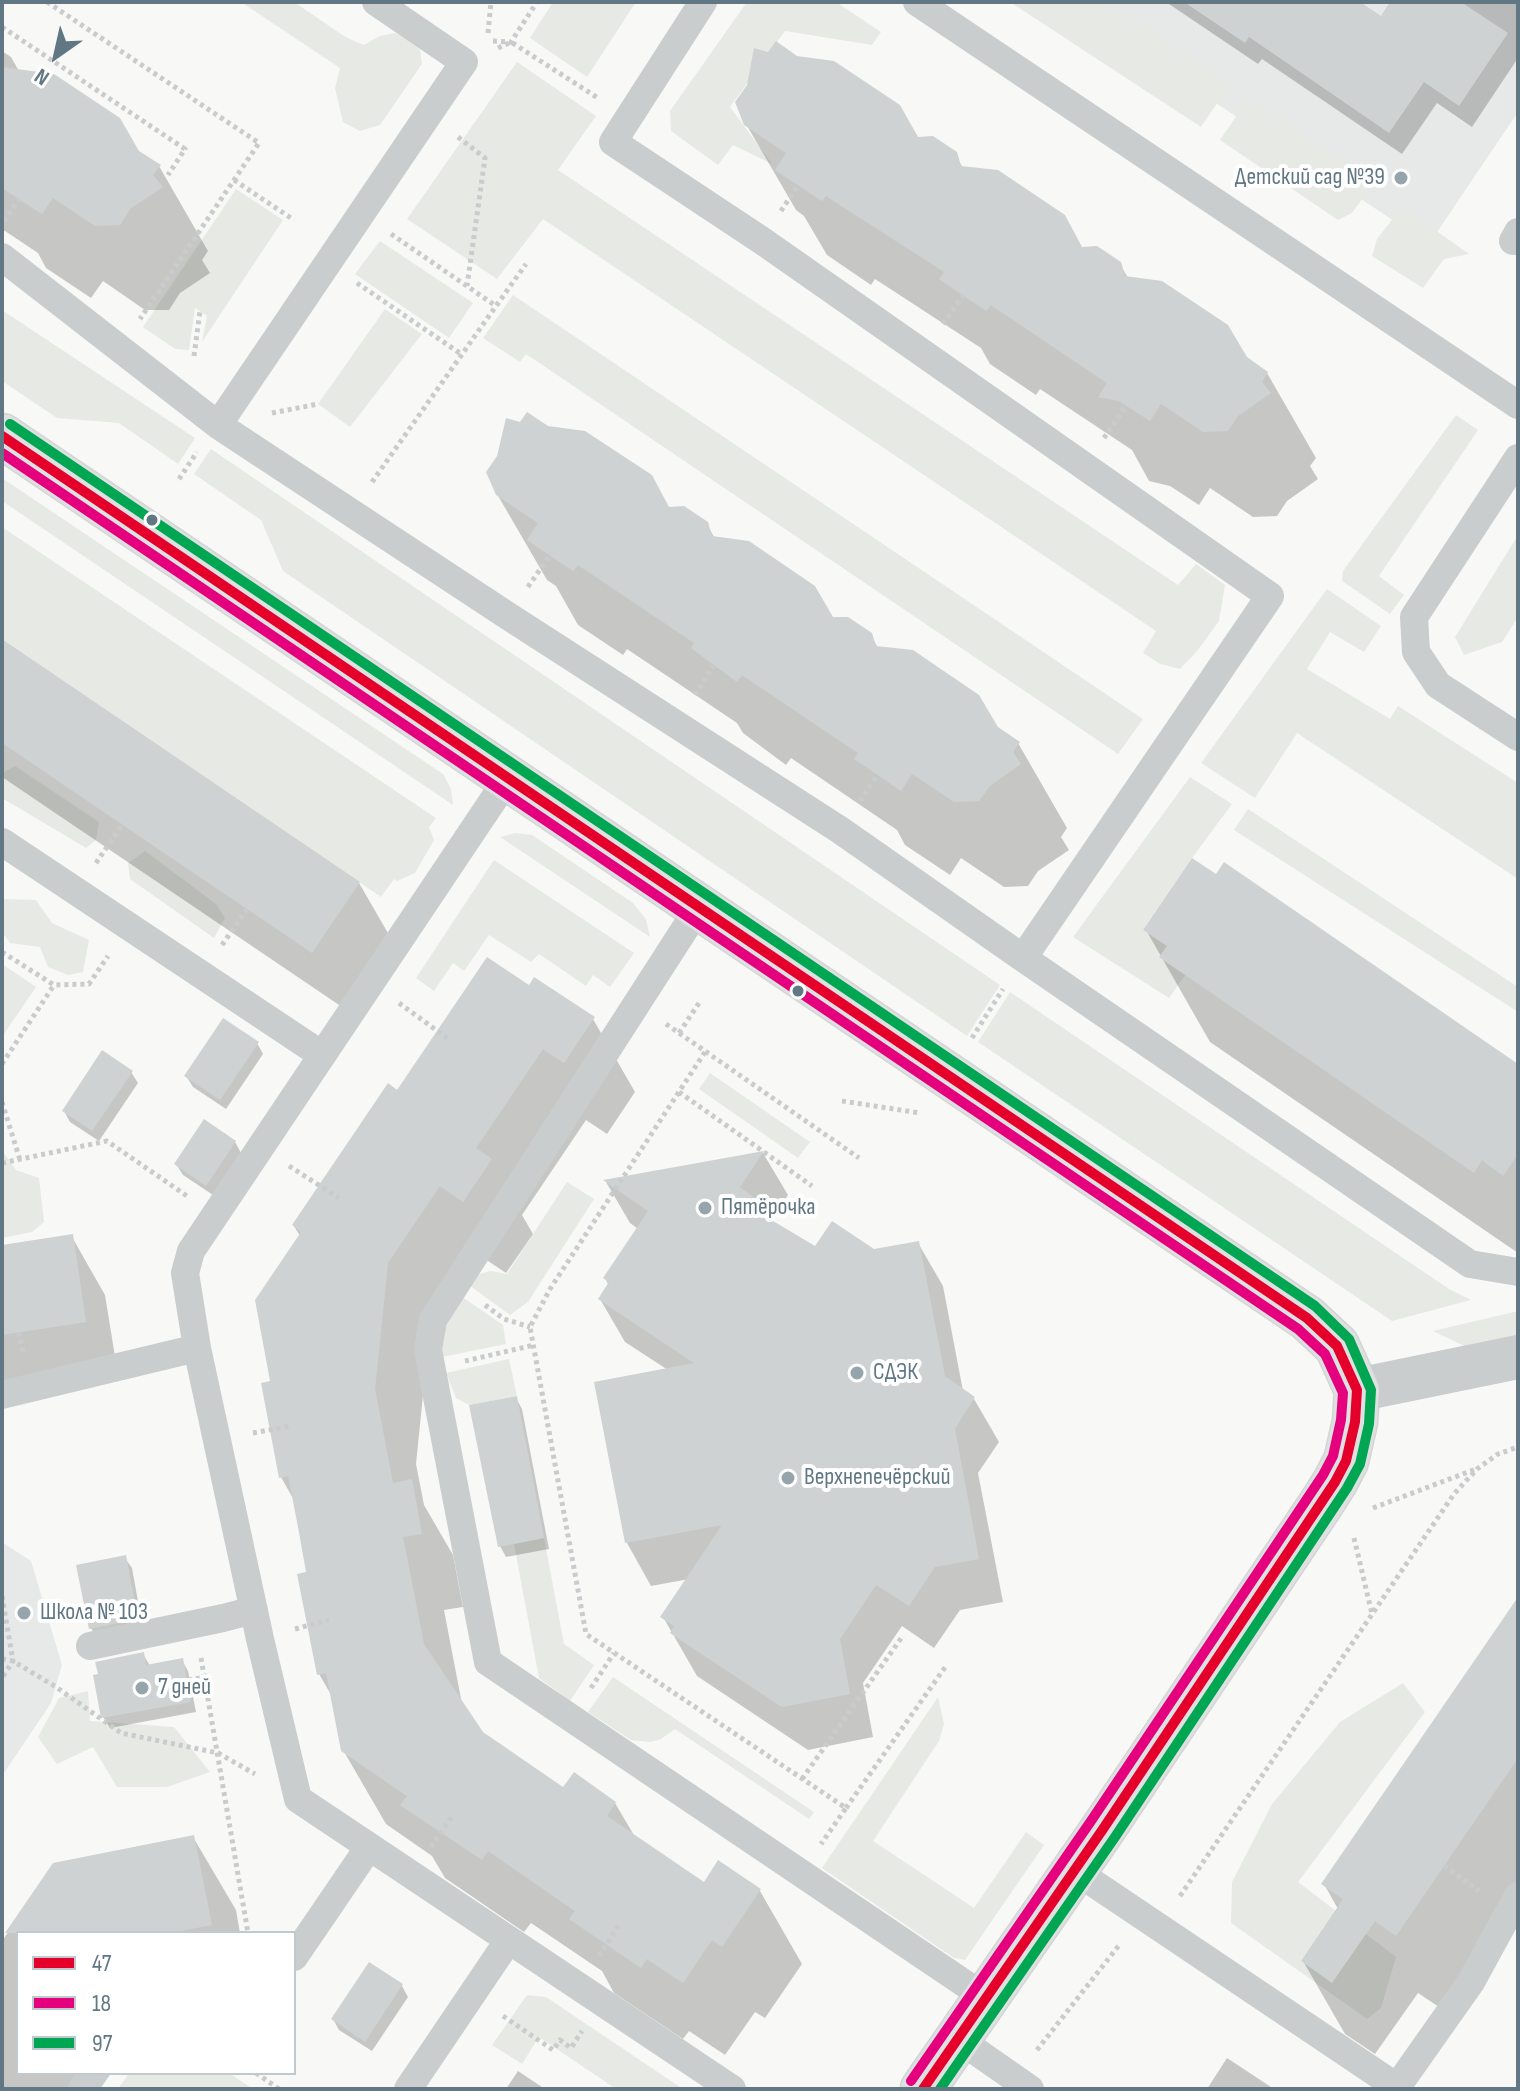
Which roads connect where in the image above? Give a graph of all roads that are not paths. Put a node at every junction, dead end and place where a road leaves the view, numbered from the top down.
1 (376, 2) edge
2 (703, 2) edge
3 (917, 2) edge
4 (2, 257) edge
5 (1518, 405) edge
6 (218, 425) junction
7 (2, 436) edge
8 (1518, 458) edge
9 (1518, 737) edge
10 (508, 778) junction
11 (2, 842) edge
12 (699, 907) junction
13 (1023, 958) junction
14 (322, 1055) junction
15 (1518, 1272) edge
16 (197, 1348) junction
17 (1518, 1357) edge
18 (1357, 1390) junction
19 (2, 1395) edge
20 (254, 1610) junction
21 (90, 1646) dead end
22 (369, 1847) junction
23 (1074, 1870) junction
24 (1518, 1896) edge
25 (508, 1941) junction
26 (296, 1954) edge
27 (986, 1998) junction
28 (957, 2038) junction
29 (1022, 2084) edge
30 (1399, 2088) edge
31 (408, 2089) edge
32 (732, 2089) edge
33 (923, 2089) edge

1 - 6 lane
2 - 13 lane
3 - 5 lane
4 - 6 lane
6 - 13 lane
7 - 10 street
8 - 9 lane
10 - 12 street
10 - 14 lane
11 - 14 lane
12 - 18 street
12 - 27 lane
13 - 15 lane
14 - 16 lane
16 - 19 lane
16 - 20 lane
17 - 18 street
18 - 23 street
20 - 21 lane
20 - 22 lane
22 - 25 lane
22 - 26 lane
23 - 27 street
23 - 30 lane
24 - 30 lane
25 - 31 lane
25 - 32 lane
27 - 28 street
28 - 29 lane
28 - 33 street

